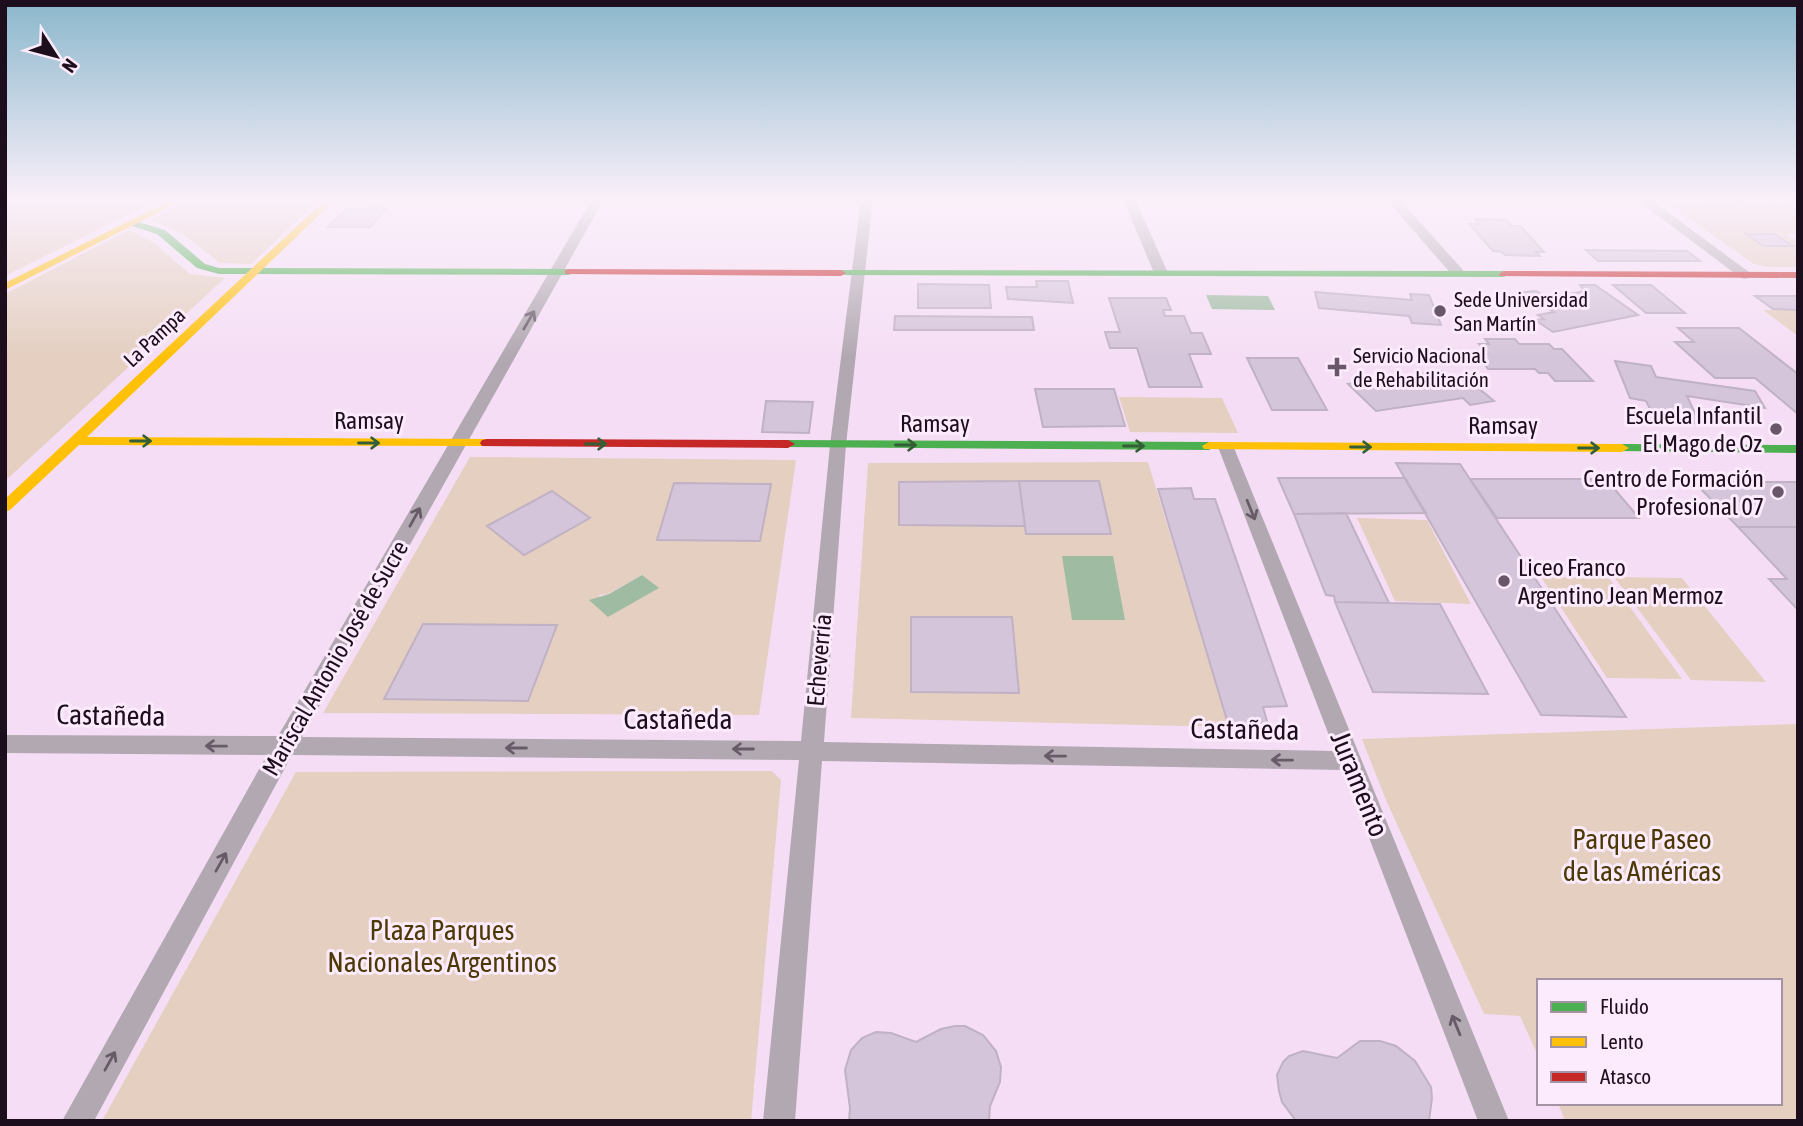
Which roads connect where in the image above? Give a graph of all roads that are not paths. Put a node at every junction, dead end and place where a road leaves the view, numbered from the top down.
1 (75, 252) edge
2 (183, 252) edge
3 (276, 252) edge
4 (568, 252) edge
5 (861, 252) edge
6 (1152, 252) edge
7 (1439, 252) edge
8 (1714, 252) edge
9 (254, 272) junction
10 (556, 272) junction
11 (859, 273) junction
12 (1161, 273) junction
13 (1458, 273) junction
14 (1746, 275) junction
15 (1798, 275) edge
16 (5, 287) edge
17 (73, 441) junction
18 (458, 443) junction
19 (838, 445) junction
20 (1226, 447) junction
21 (1798, 449) edge
22 (5, 507) edge
23 (5, 744) edge
24 (285, 747) junction
25 (811, 751) junction
26 (1350, 761) junction
27 (78, 1121) edge
28 (779, 1121) edge
29 (1494, 1121) edge

1 - 16 street
2 - 9 street
3 - 9 street, La Pampa
4 - 10 street, Mariscal Antonio José de Sucre
5 - 11 street, Echeverría
6 - 12 street
7 - 13 street
8 - 14 street
9 - 10 street
9 - 17 street, La Pampa
10 - 11 street
18 -> 10 street, Mariscal Antonio José de Sucre
11 - 12 street
11 - 19 street, Echeverría
12 - 13 street
13 - 14 street
14 - 15 street
17 -> 18 street, Ramsay
17 - 22 street, La Pampa
18 -> 19 street, Ramsay
24 -> 18 street, Mariscal Antonio José de Sucre
19 -> 20 street, Ramsay
19 - 25 street, Echeverría
20 -> 21 street, Ramsay
20 -> 26 street, Juramento
24 -> 23 street, Castañeda
25 -> 24 street, Castañeda
27 -> 24 street, Mariscal Antonio José de Sucre
26 -> 25 street, Castañeda
25 - 28 street, Echeverría
29 -> 26 street, Juramento

